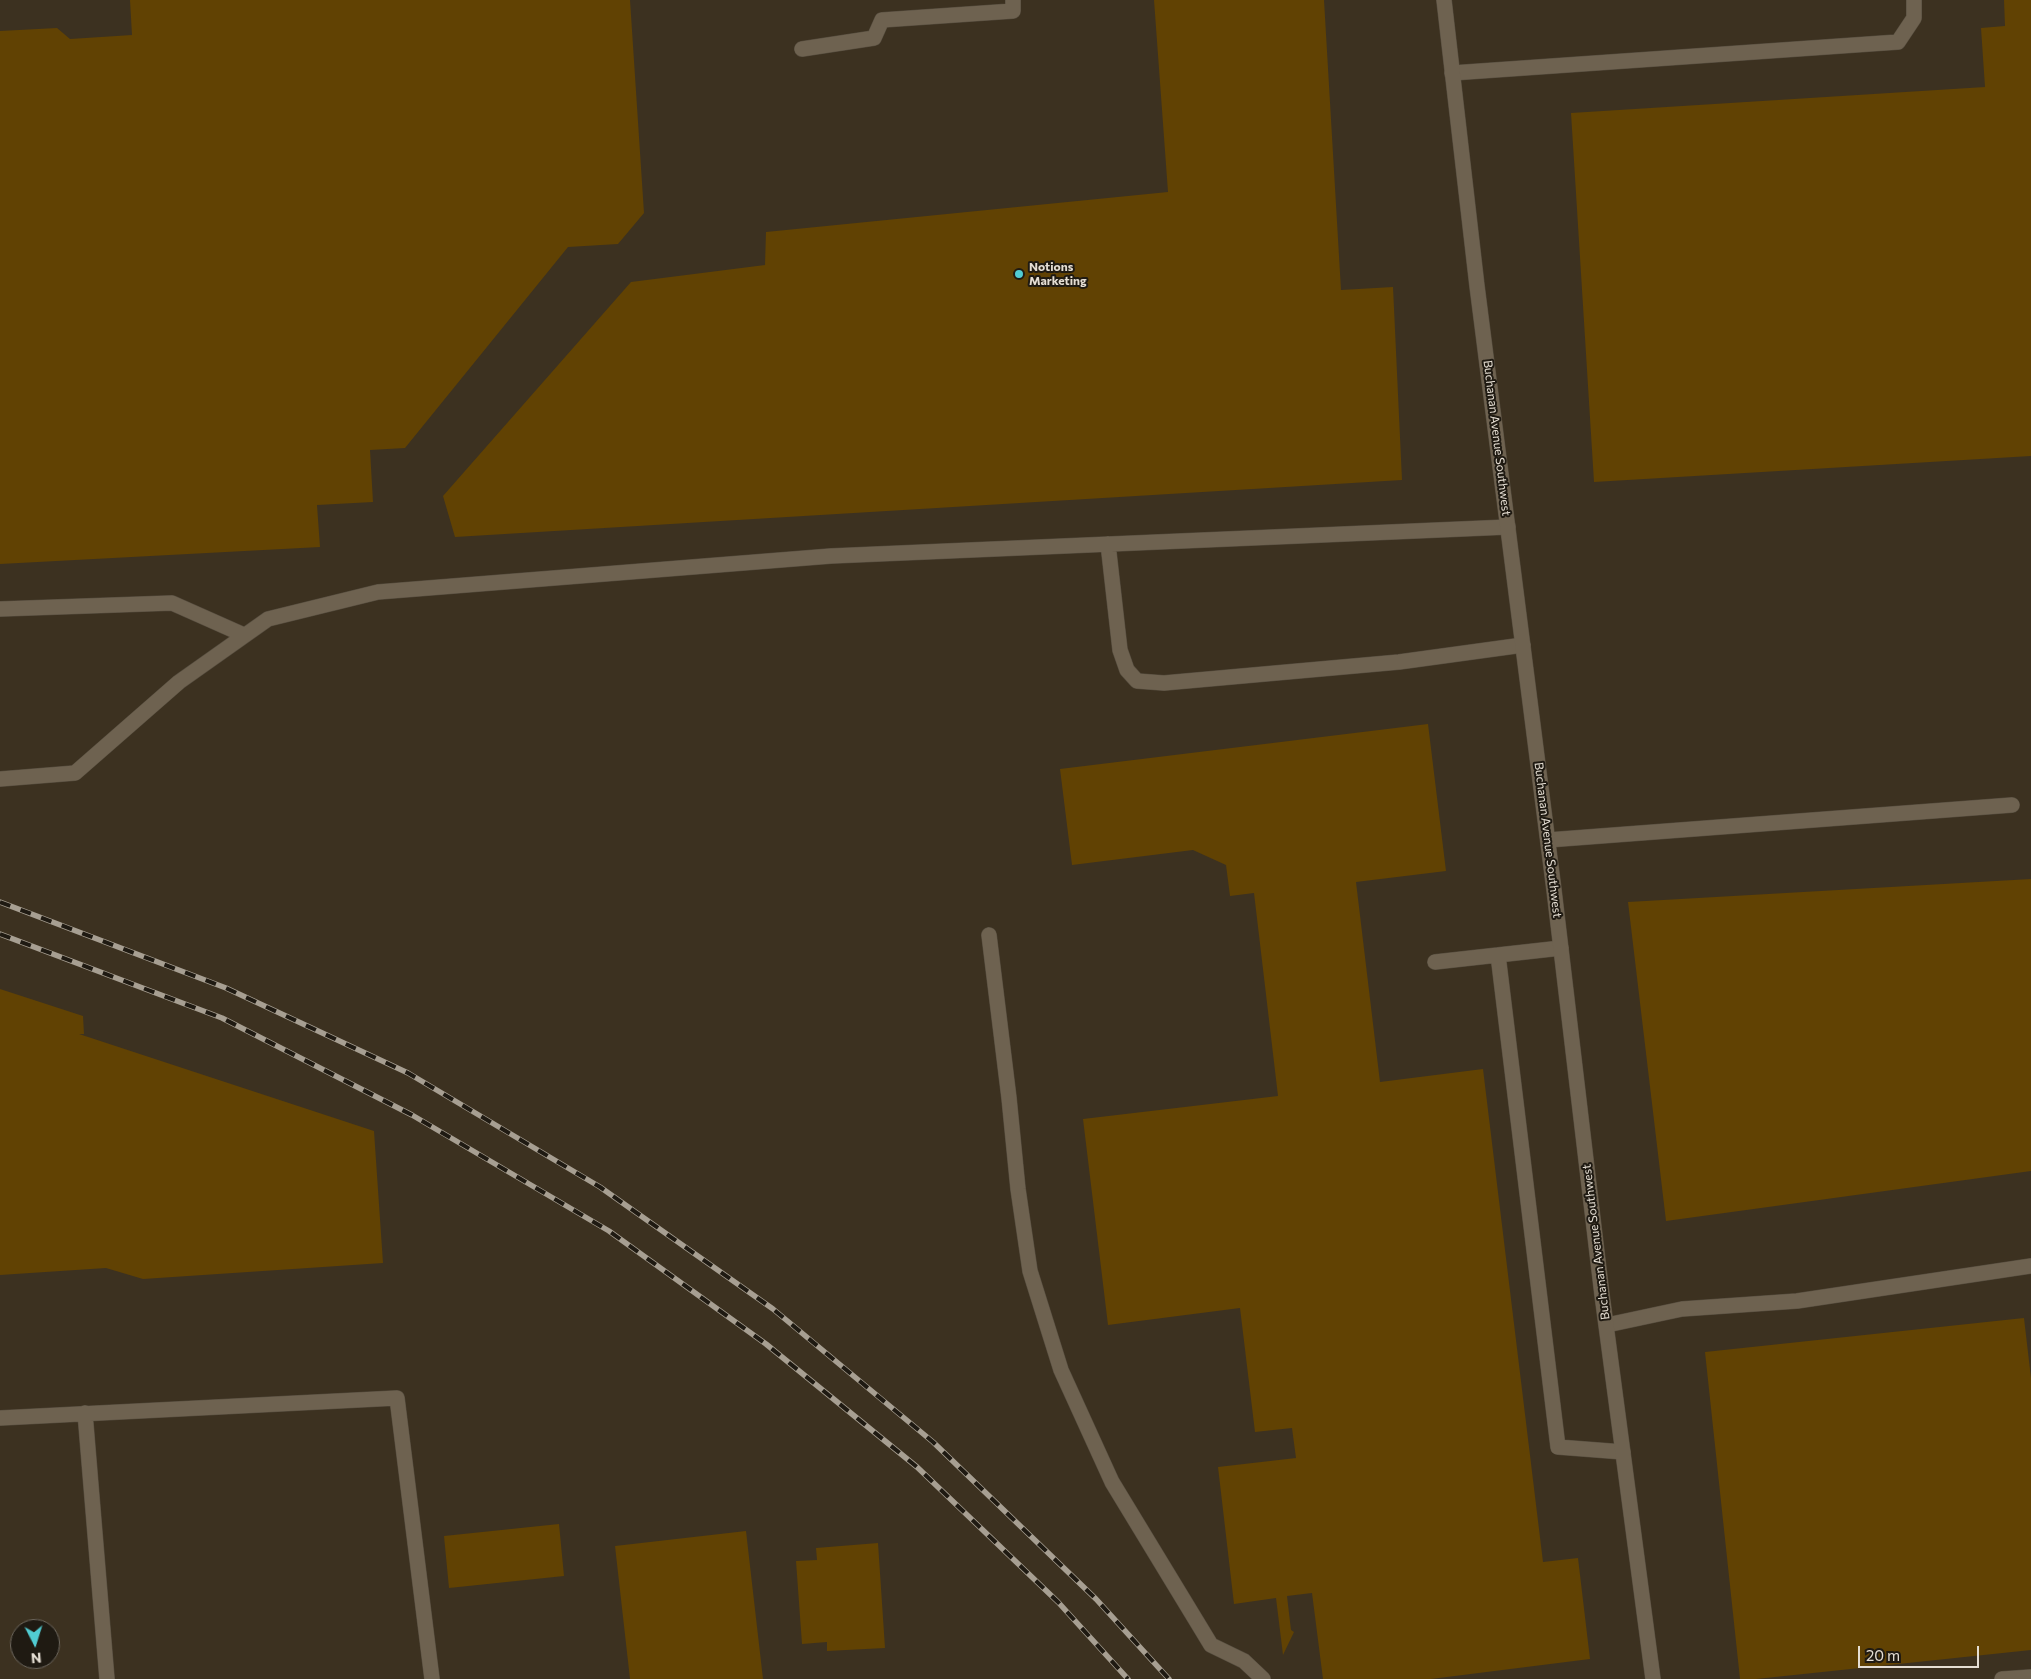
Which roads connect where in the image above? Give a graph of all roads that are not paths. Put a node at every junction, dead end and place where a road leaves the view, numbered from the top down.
1 (1013, 0) edge
2 (1444, 0) edge
3 (1914, 0) edge
4 (802, 49) dead end
5 (1452, 73) junction
6 (1508, 527) junction
7 (1108, 544) junction
8 (0, 609) edge
9 (244, 635) junction
10 (1523, 646) junction
11 (0, 779) edge
12 (2012, 805) dead end
13 (1548, 840) junction
14 (989, 935) dead end
15 (1561, 948) junction
16 (1498, 955) junction
17 (1435, 962) dead end
18 (2031, 1266) edge
19 (1606, 1325) junction
20 (85, 1414) junction
21 (0, 1418) edge
22 (1623, 1452) junction
23 (2031, 1677) edge
24 (107, 1679) edge
25 (432, 1679) edge
26 (1263, 1679) edge
27 (1653, 1679) edge
28 (2002, 1679) edge

1 - 4 street
2 - 5 street, Buchanan Avenue Southwest
3 - 5 street
5 - 6 street, Buchanan Avenue Southwest
6 - 7 street
6 - 10 street, Buchanan Avenue Southwest
7 - 9 street
7 - 10 street
8 - 9 street
9 - 11 street
10 - 13 street, Buchanan Avenue Southwest
12 - 13 street
13 - 15 street, Buchanan Avenue Southwest
14 - 26 street
15 - 16 street
15 - 19 street, Buchanan Avenue Southwest
16 - 17 street
16 - 22 street
18 - 19 street
19 - 22 street, Buchanan Avenue Southwest
20 - 21 street
20 - 24 street
20 - 25 street
22 - 27 street, Buchanan Avenue Southwest
23 - 28 street

